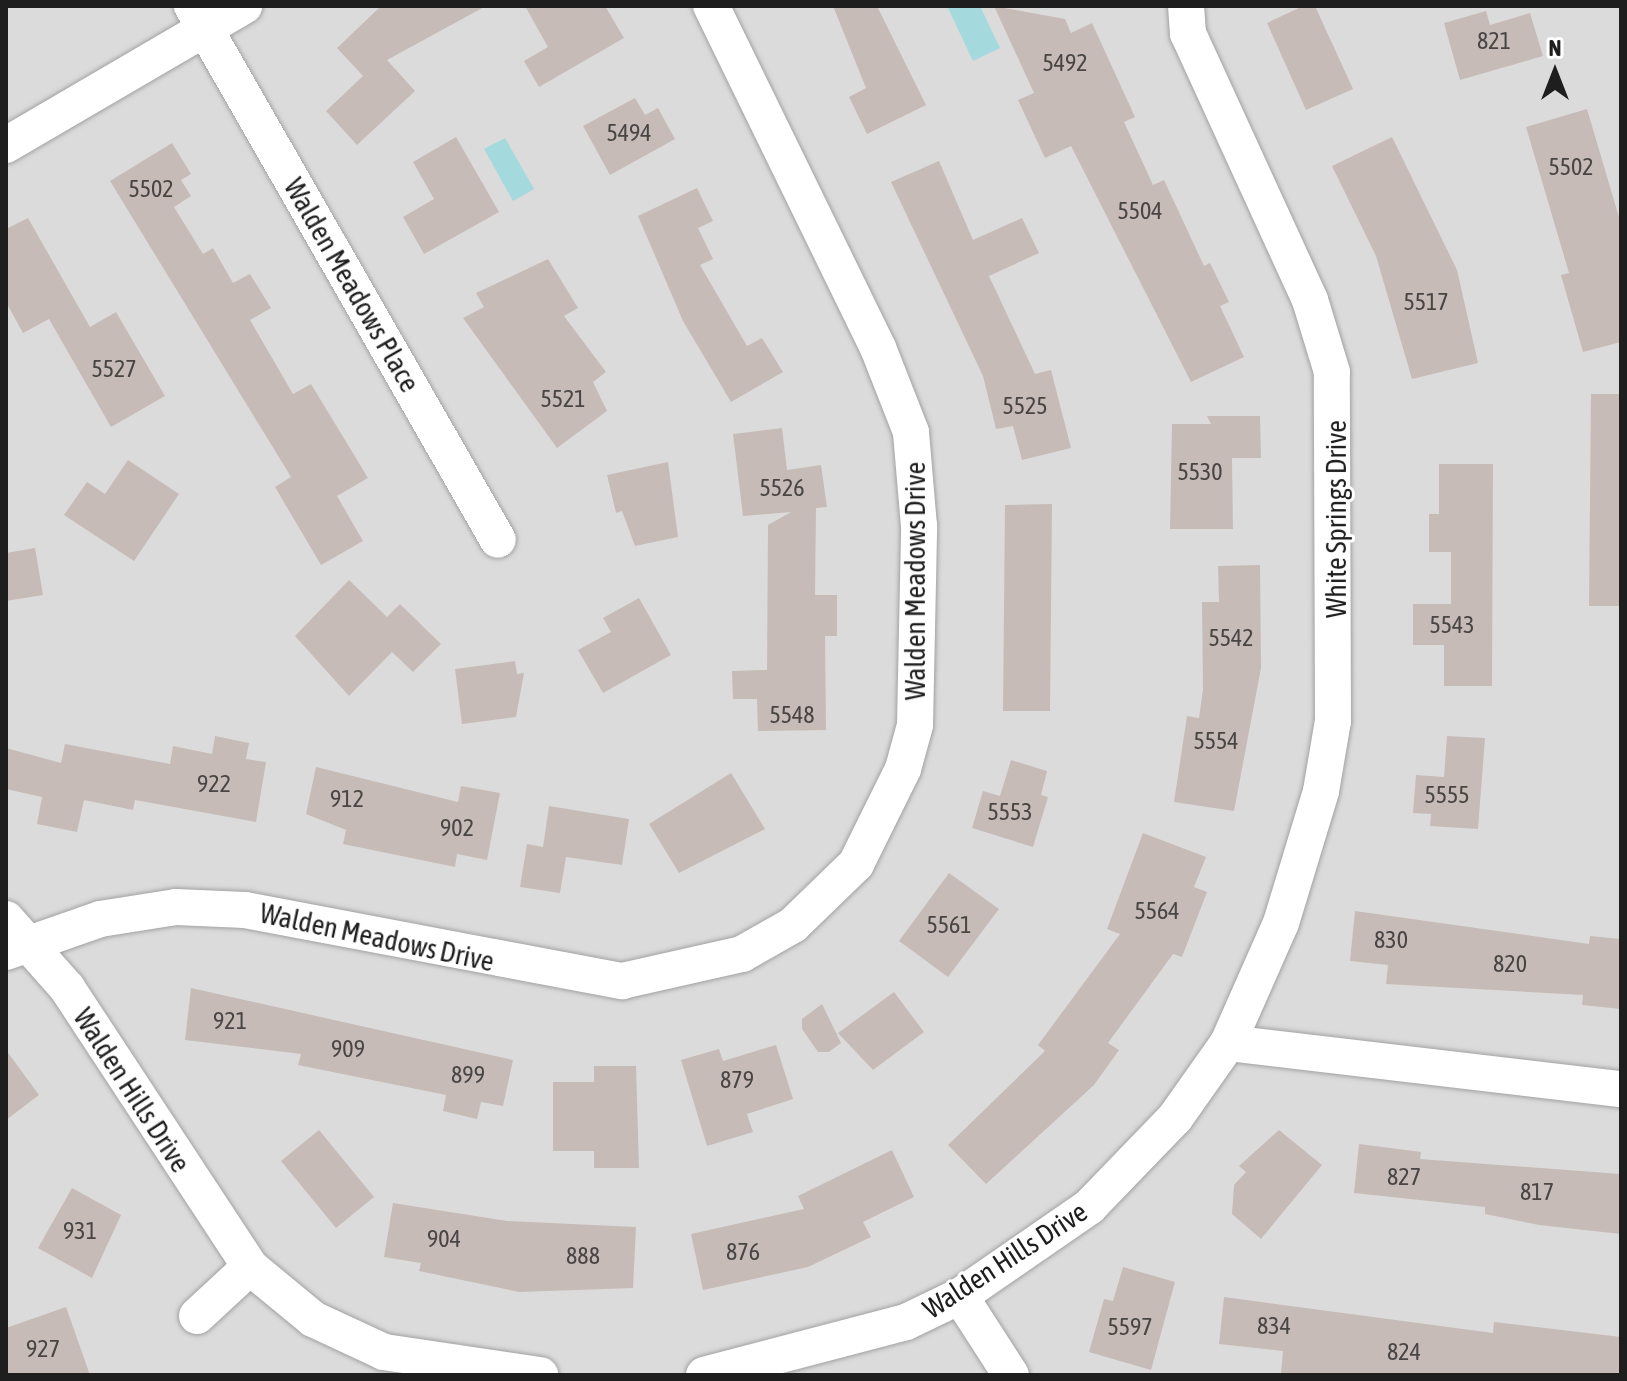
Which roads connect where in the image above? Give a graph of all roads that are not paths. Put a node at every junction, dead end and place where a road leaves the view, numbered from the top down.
1 (244, 6) edge
2 (711, 6) edge
3 (1186, 6) edge
4 (198, 18) edge
5 (6, 145) edge
6 (498, 540) dead end
7 (13, 937) edge
8 (1228, 1043) junction
9 (1621, 1089) edge
10 (250, 1267) junction
11 (960, 1296) junction
12 (197, 1316) dead end
13 (540, 1375) edge
14 (704, 1375) edge
15 (1011, 1375) edge

1 - 4 street
2 - 7 street, Walden Meadows Drive
3 - 8 street, White Springs Drive
4 - 5 street
4 - 6 street, Walden Meadows Place
7 - 10 street, Walden Hills Drive
8 - 9 street
8 - 11 street, Walden Hills Drive
10 - 12 street
10 - 13 street, Walden Hills Drive
11 - 14 street, Walden Hills Drive
11 - 15 street

